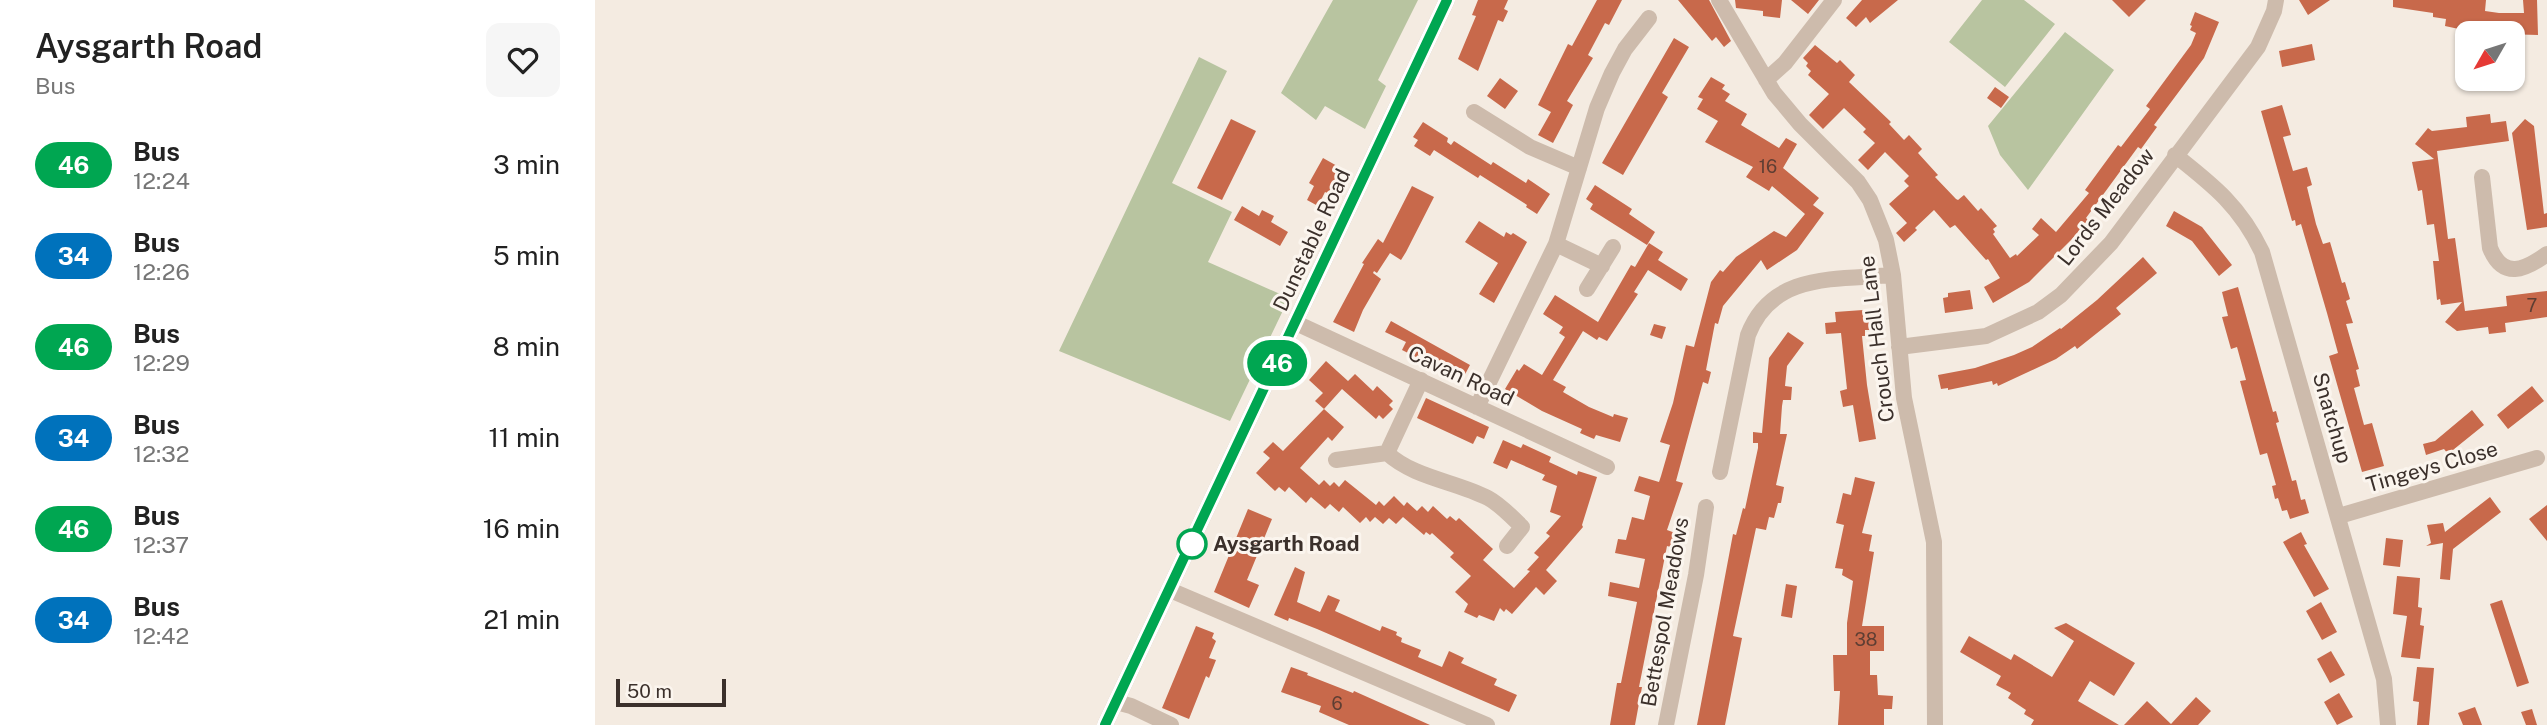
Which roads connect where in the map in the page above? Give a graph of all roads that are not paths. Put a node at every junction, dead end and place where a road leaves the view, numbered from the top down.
1 (1447, 0) edge
2 (1719, 0) edge
3 (1834, 0) edge
4 (2276, 0) edge
5 (1649, 18) dead end
6 (1766, 80) junction
7 (1474, 112) dead end
8 (2175, 155) junction
9 (1579, 167) junction
10 (2481, 177) dead end
11 (1556, 244) junction
12 (1613, 247) dead end
13 (2547, 254) edge
14 (1602, 266) junction
15 (1893, 275) junction
16 (1587, 289) dead end
17 (1296, 323) junction
18 (1899, 347) junction
19 (1421, 380) junction
20 (1477, 407) junction
21 (1387, 453) junction
22 (2537, 458) dead end
23 (1336, 460) dead end
24 (1607, 467) dead end
25 (1720, 472) dead end
26 (1706, 507) dead end
27 (2339, 516) junction
28 (1507, 546) dead end
29 (1170, 590) junction
30 (1117, 702) junction
31 (1105, 725) edge
32 (1171, 725) edge
33 (1487, 725) edge
34 (1666, 725) edge
35 (1934, 725) edge
36 (2388, 725) edge

1 - 17 street, Dunstable Road
2 - 6 street, Crouch Hall Lane
3 - 6 street
4 - 8 street, Lords Meadow
5 - 9 street
6 - 15 street, Crouch Hall Lane
7 - 9 street
8 - 18 street, Lords Meadow
8 - 27 street, Snatchup
9 - 11 street
10 - 13 street
11 - 14 street
11 - 20 street
12 - 14 street
14 - 16 street
15 - 18 street, Crouch Hall Lane
15 - 25 street
17 - 19 street, Cavan Road
17 - 29 street, Dunstable Road
18 - 35 street, Crouch Hall Lane
19 - 20 street, Cavan Road
19 - 21 street
20 - 24 street, Cavan Road
21 - 23 street
21 - 28 street
22 - 27 street, Tingeys Close
26 - 34 street, Bettespol Meadows
27 - 36 street, Snatchup
29 - 30 street, Dunstable Road
29 - 33 street
30 - 31 street, Dunstable Road
30 - 32 street

